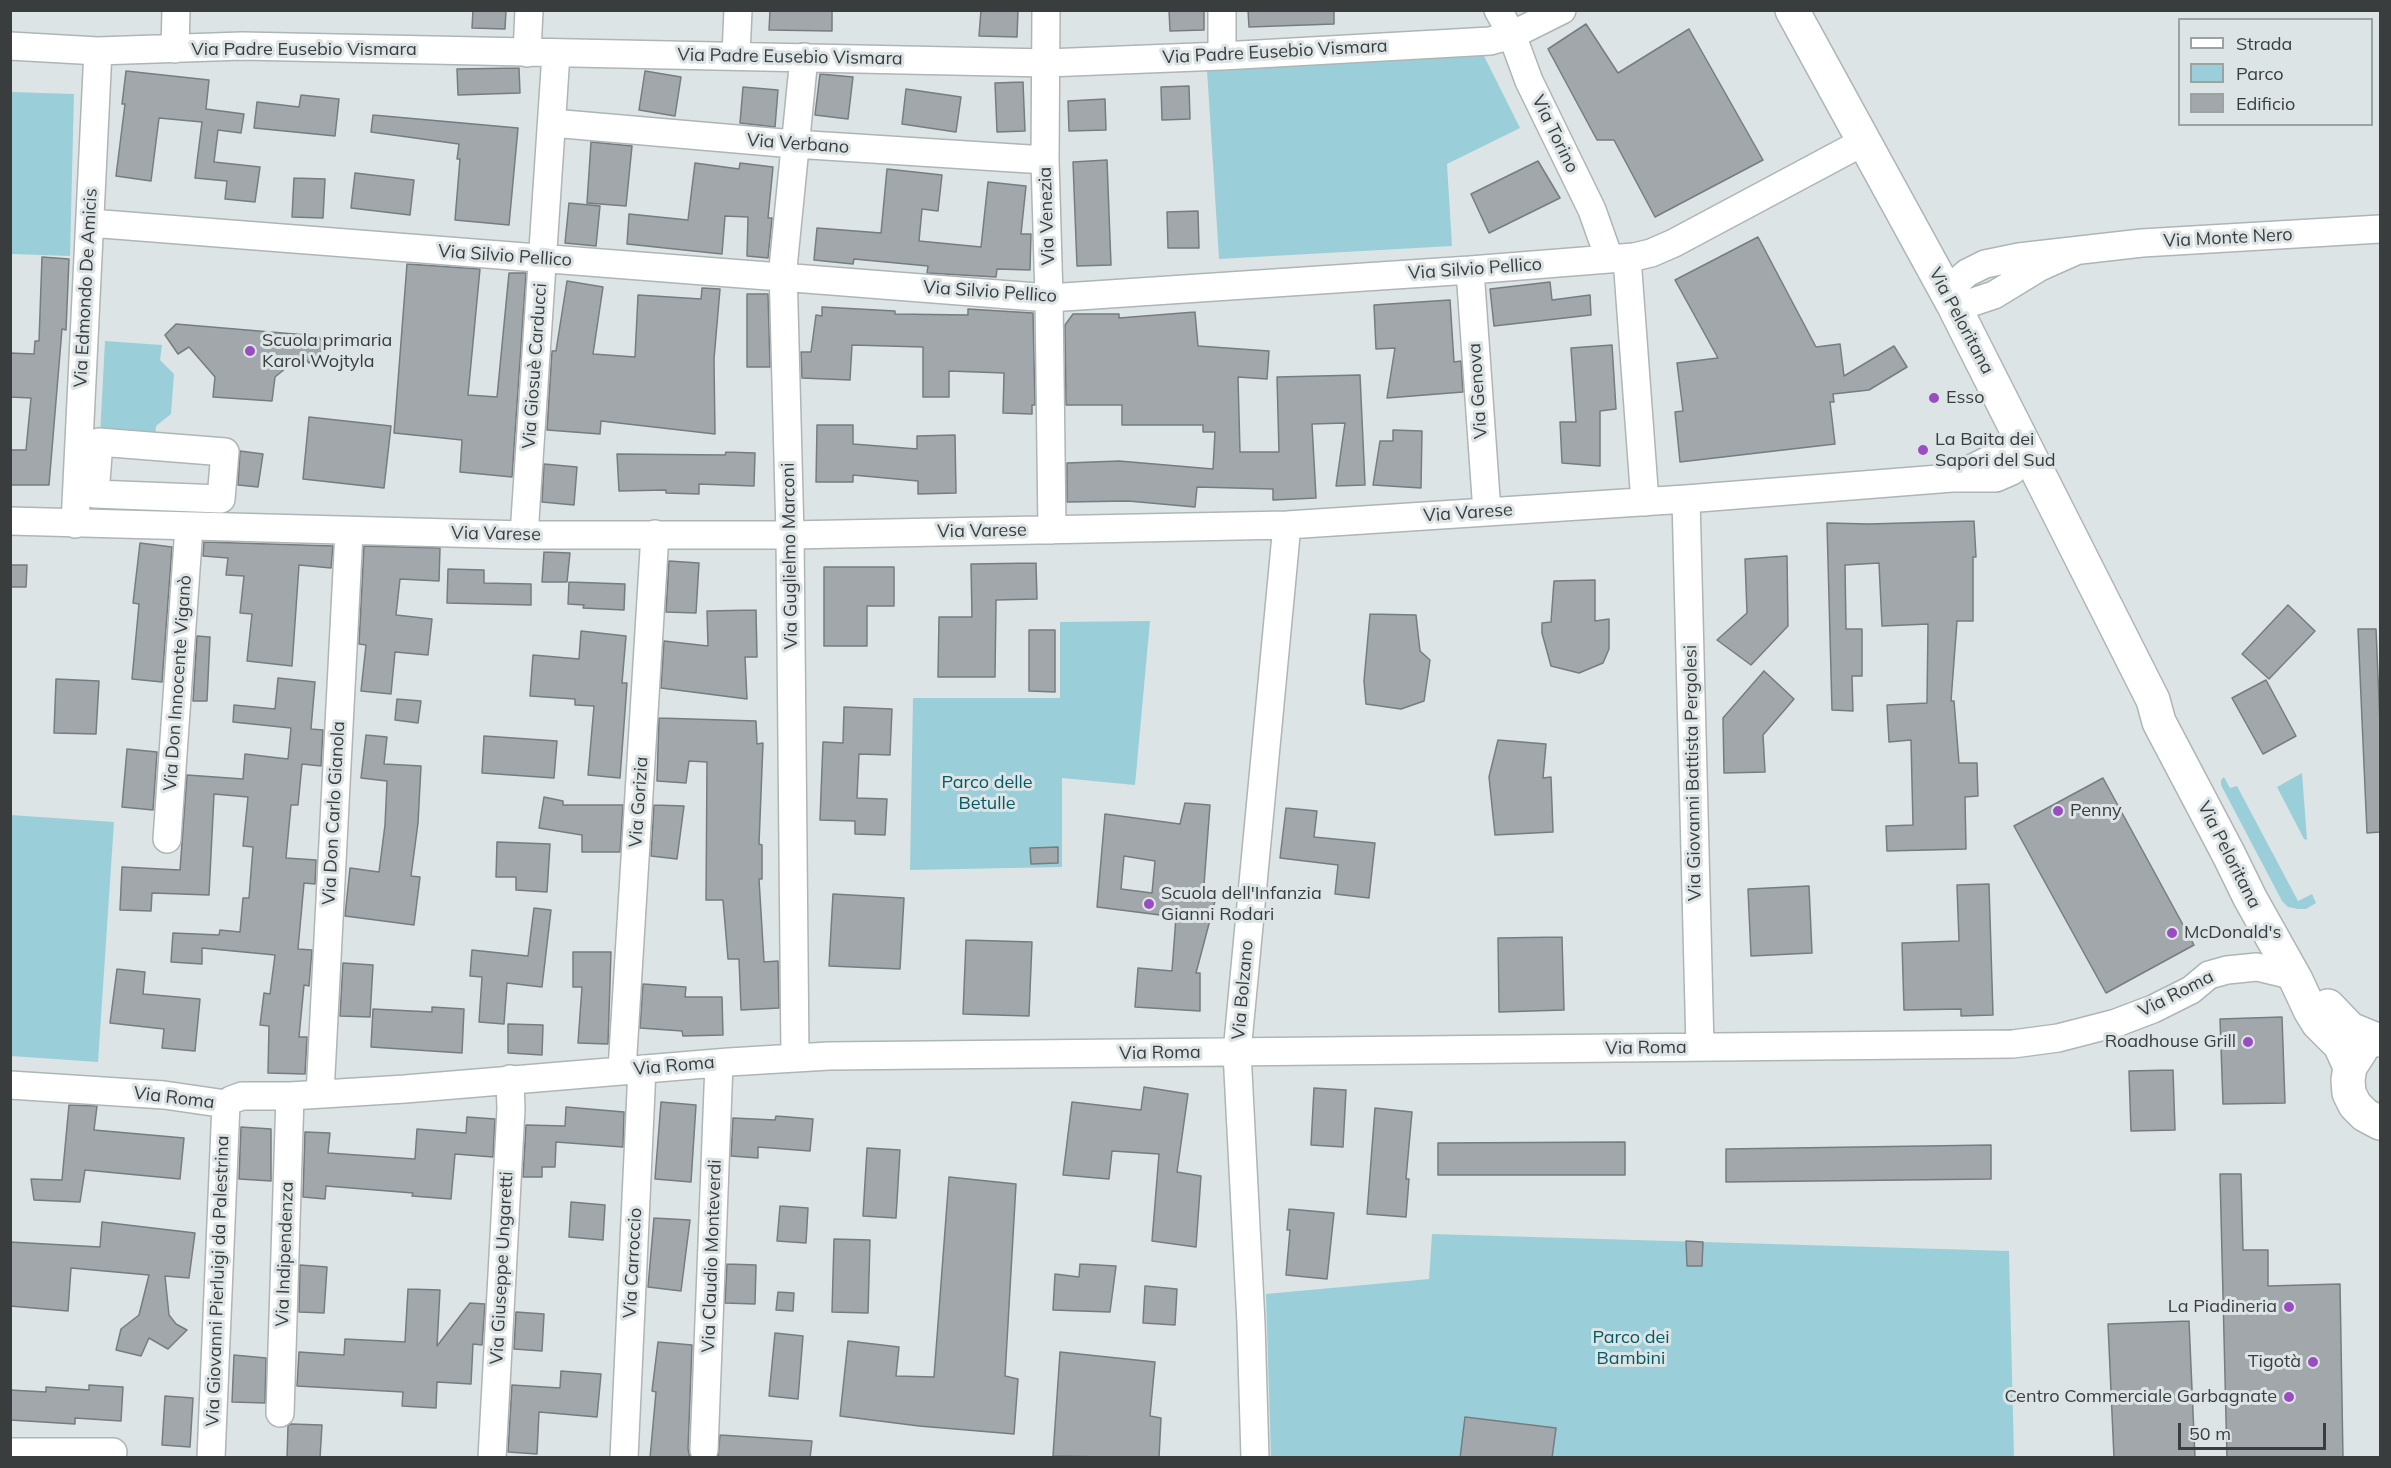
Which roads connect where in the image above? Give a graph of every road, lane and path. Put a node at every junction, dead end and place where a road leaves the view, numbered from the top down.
1 (176, 10) edge
2 (529, 10) edge
3 (738, 10) edge
4 (1046, 10) edge
5 (1222, 10) edge
6 (1498, 10) edge
7 (1562, 10) edge
8 (1792, 10) edge
9 (1512, 35) junction
10 (10, 46) edge
11 (175, 49) junction
12 (98, 51) junction
13 (527, 53) junction
14 (556, 54) junction
15 (736, 55) junction
16 (1222, 56) junction
17 (804, 57) junction
18 (1047, 63) junction
19 (552, 123) junction
20 (1863, 142) junction
21 (794, 144) junction
22 (1045, 160) junction
23 (90, 223) junction
24 (2380, 229) edge
25 (1618, 258) junction
26 (542, 259) junction
27 (1470, 270) junction
28 (783, 278) junction
29 (1049, 298) junction
30 (1953, 304) junction
31 (2029, 452) junction
32 (95, 494) joint
33 (1686, 499) junction
34 (1645, 502) junction
35 (1487, 512) junction
36 (10, 521) edge
37 (75, 524) junction
38 (1287, 525) junction
39 (189, 526) junction
40 (1052, 530) junction
41 (349, 532) junction
42 (655, 534) junction
43 (524, 535) junction
44 (790, 535) junction
45 (2153, 700) junction
46 (167, 839) dead end
47 (2296, 980) junction
48 (2379, 1039) edge
49 (1700, 1047) junction
50 (1237, 1052) junction
51 (795, 1057) junction
52 (719, 1063) junction
53 (2350, 1067) junction
54 (632, 1070) junction
55 (510, 1079) junction
56 (10, 1084) edge
57 (320, 1094) junction
58 (290, 1096) junction
59 (226, 1104) junction
60 (2380, 1123) edge
61 (280, 1413) dead end
62 (704, 1450) dead end
63 (10, 1452) edge
64 (113, 1452) dead end
65 (211, 1458) edge
66 (492, 1458) edge
67 (624, 1458) edge
68 (1255, 1458) edge

1 - 11 street
2 - 13 street
3 - 15 street
4 - 18 street, Via Venezia
5 - 16 street
6 - 9 street, Via Torino
7 - 9 street, Via Padre Eusebio Vismara
8 - 20 main road, Via Peloritana
9 - 16 street, Via Padre Eusebio Vismara
9 - 25 street, Via Torino
10 - 12 street, Via Padre Eusebio Vismara
11 - 12 street, Via Padre Eusebio Vismara
11 - 13 street, Via Padre Eusebio Vismara
12 - 23 street, Via Edmondo De Amicis
13 - 14 street, Via Padre Eusebio Vismara
14 - 15 street, Via Padre Eusebio Vismara
14 - 19 street, Via Giosuè Carducci
15 - 17 street, Via Padre Eusebio Vismara
16 - 18 street, Via Padre Eusebio Vismara
17 - 18 street, Via Padre Eusebio Vismara
17 - 21 street, Via Guglielmo Marconi
18 - 22 street, Via Venezia
19 - 21 street, Via Verbano
19 - 26 street, Via Giosuè Carducci
20 - 25 street, Via Silvio Pellico
20 - 30 main road, Via Peloritana
21 - 22 street, Via Verbano
21 - 28 street, Via Guglielmo Marconi
22 - 29 street, Via Venezia
23 - 26 street, Via Silvio Pellico
23 - 37 street, Via Edmondo De Amicis
24 - 30 street, Via Monte Nero
25 - 27 street, Via Silvio Pellico
25 - 34 street, Via Torino
26 - 28 street, Via Silvio Pellico
26 - 43 street, Via Giosuè Carducci
27 - 29 street, Via Silvio Pellico
27 - 35 street, Via Genova
28 - 29 street, Via Silvio Pellico
28 - 44 street, Via Guglielmo Marconi
29 - 40 street, Via Venezia
30 - 31 main road, Via Peloritana
31 - 33 street, Via Varese
31 - 45 main road, Via Peloritana
32 - 32 street
33 - 34 street, Via Varese
33 - 49 street, Via Giovanni Battista Pergolesi
34 - 35 street, Via Varese
35 - 38 street, Via Varese
36 - 37 street, Via Varese
37 - 39 street, Via Varese
38 - 40 street, Via Varese
38 - 50 street, Via Bolzano
39 - 41 street, Via Varese
39 - 46 street, Via Don Innocente Viganò
40 - 44 street, Via Varese
41 - 43 street, Via Varese
41 - 57 street, Via Don Carlo Gianola
42 - 43 street, Via Varese
42 - 44 street, Via Varese
42 - 54 street, Via Gorizia
44 - 51 street, Via Guglielmo Marconi
45 - 47 main road, Via Peloritana
45 - 48 main road, Via Peloritana
47 - 49 street, Via Roma
47 - 53 main road, Via Peloritana
48 - 53 main road
49 - 50 street, Via Roma
50 - 51 street, Via Roma
50 - 68 street, Via Bolzano
51 - 52 street, Via Roma
52 - 54 street, Via Roma
52 - 62 street, Via Claudio Monteverdi
53 - 60 main road
54 - 55 street, Via Roma
54 - 67 street, Via Carroccio
55 - 57 street, Via Roma
55 - 66 street, Via Giuseppe Ungaretti
56 - 59 street, Via Roma
57 - 58 street, Via Roma
58 - 59 street, Via Roma
58 - 61 street, Via Indipendenza
59 - 65 street, Via Giovanni Pierluigi da Palestrina
63 - 64 street

